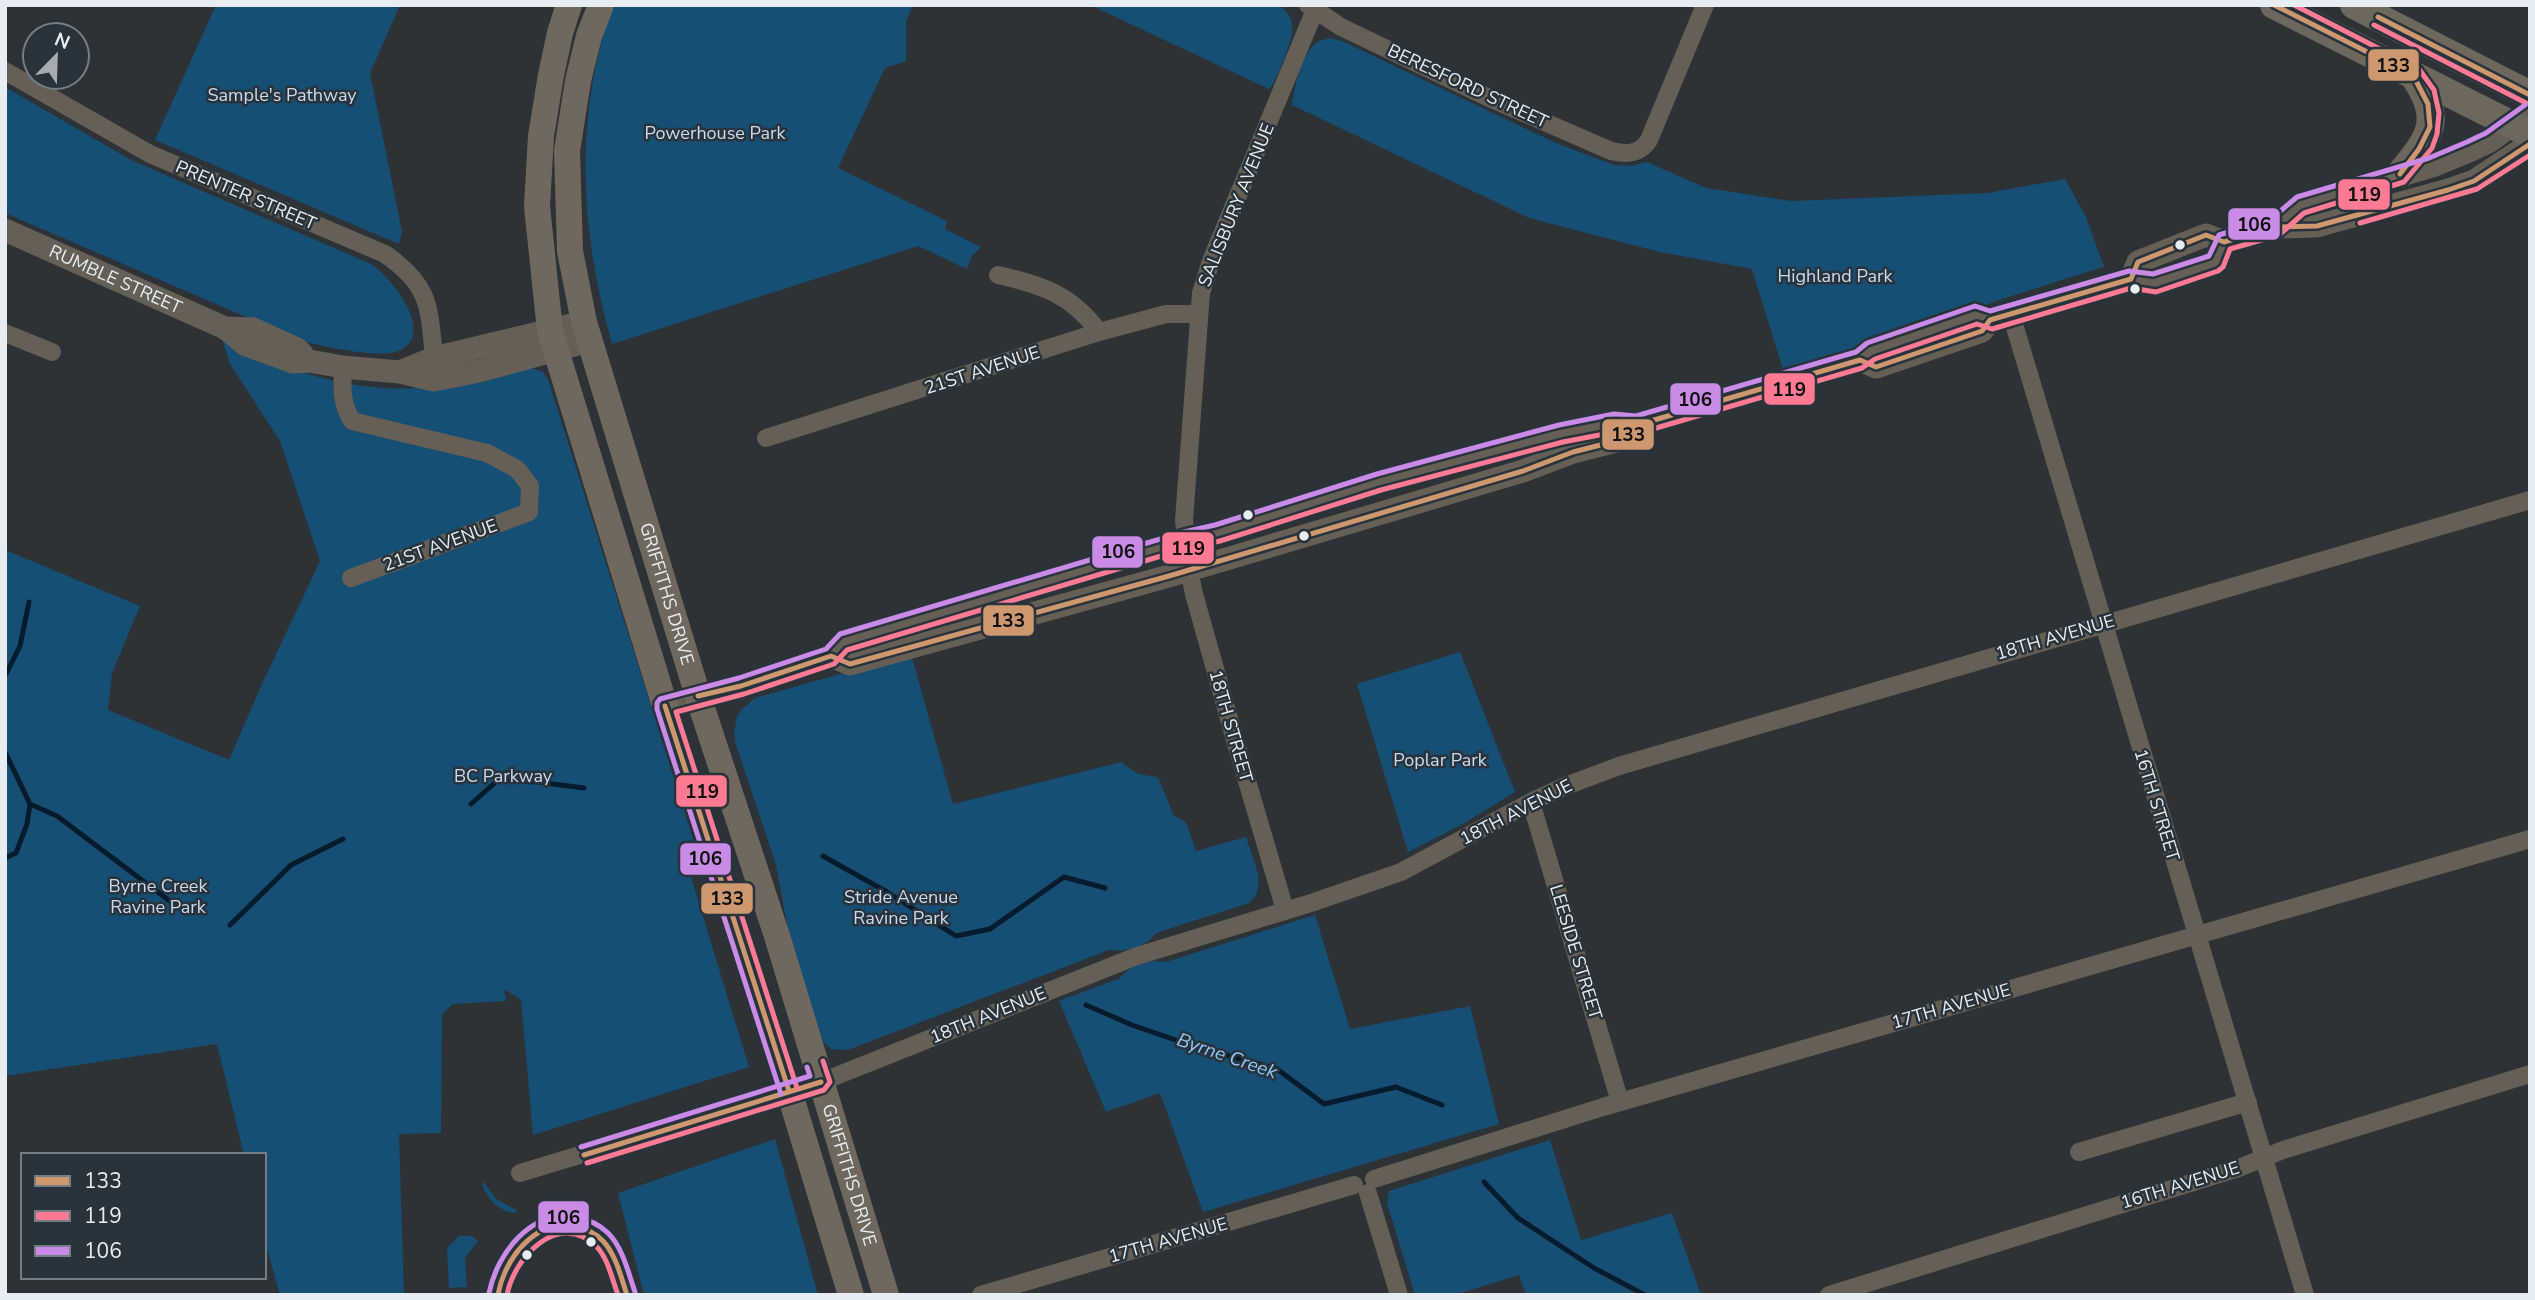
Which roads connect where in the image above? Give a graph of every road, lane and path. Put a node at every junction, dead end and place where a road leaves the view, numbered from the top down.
1 (569, 5) edge
2 (601, 5) edge
3 (1706, 5) edge
4 (2274, 5) edge
5 (2354, 5) edge
6 (1313, 7) edge
7 (5, 71) edge
8 (2413, 75) junction
9 (2530, 95) edge
10 (2526, 129) edge
11 (2400, 174) junction
12 (2275, 227) junction
13 (5, 230) edge
14 (998, 275) dead end
15 (1199, 314) junction
16 (2001, 317) junction
17 (587, 332) junction
18 (1099, 332) junction
19 (7, 339) edge
20 (553, 340) junction
21 (52, 352) dead end
22 (434, 358) junction
23 (343, 367) junction
24 (400, 372) junction
25 (1637, 425) junction
26 (766, 438) dead end
27 (2530, 500) edge
28 (1186, 540) junction
29 (1189, 570) junction
30 (351, 578) dead end
31 (2103, 623) junction
32 (831, 656) junction
33 (698, 696) junction
34 (665, 706) junction
35 (1531, 802) junction
36 (2530, 839) edge
37 (1285, 910) junction
38 (2196, 935) junction
39 (2530, 1074) edge
40 (821, 1082) junction
41 (789, 1091) junction
42 (1620, 1102) junction
43 (2248, 1102) junction
44 (2078, 1152) dead end
45 (2264, 1158) junction
46 (520, 1173) dead end
47 (1365, 1186) junction
48 (1850, 1292) edge
49 (851, 1295) edge
50 (886, 1295) edge
51 (981, 1295) edge
52 (1399, 1295) edge
53 (1829, 1295) edge
54 (2305, 1295) edge

1 - 20 main road, GRIFFITHS DRIVE
2 - 17 main road, GRIFFITHS DRIVE
3 - 6 street, BERESFORD STREET
4 - 8 main road
5 - 9 main road
6 - 15 street, SALISBURY AVENUE
7 - 22 street, PRENTER STREET
8 - 10 main road
8 - 11 main road
10 - 11 street
10 - 12 street
11 - 12 street
12 - 16 street
13 - 23 street, RUMBLE STREET
14 - 18 street
15 - 18 street, 21ST AVENUE
15 - 28 street, SALISBURY AVENUE
16 - 25 street
16 - 31 street, 16TH STREET
17 - 20 street, RUMBLE STREET
17 - 33 main road, GRIFFITHS DRIVE
18 - 26 street, 21ST AVENUE
19 - 21 street
20 - 22 street, RUMBLE STREET
20 - 24 street, RUMBLE STREET
20 - 34 main road, GRIFFITHS DRIVE
22 - 24 street, RUMBLE STREET
23 - 24 street, RUMBLE STREET
23 - 30 street, 21ST AVENUE
25 - 28 street
25 - 29 street
27 - 31 street, 18TH AVENUE
28 - 29 street, 18TH STREET
28 - 32 street
29 - 32 street
29 - 37 street, 18TH STREET
31 - 35 street, 18TH AVENUE
31 - 38 street, 16TH STREET
32 - 33 street
33 - 34 street
33 - 40 main road, GRIFFITHS DRIVE
34 - 41 main road, GRIFFITHS DRIVE
35 - 37 street, 18TH AVENUE
35 - 42 street, LEESIDE STREET
36 - 38 street, 17TH AVENUE
37 - 40 street, 18TH AVENUE
38 - 42 street, 17TH AVENUE
38 - 43 street, 16TH STREET
39 - 45 street, 16TH AVENUE
40 - 41 street, 18TH AVENUE
40 - 50 main road, GRIFFITHS DRIVE
41 - 46 street, 18TH AVENUE
41 - 49 main road, GRIFFITHS DRIVE
42 - 47 street, 17TH AVENUE
43 - 44 street
43 - 45 street, 16TH STREET
45 - 48 street, 16TH AVENUE
45 - 54 street, 16TH STREET
47 - 51 street, 17TH AVENUE
47 - 52 street
48 - 53 street, 16TH AVENUE

